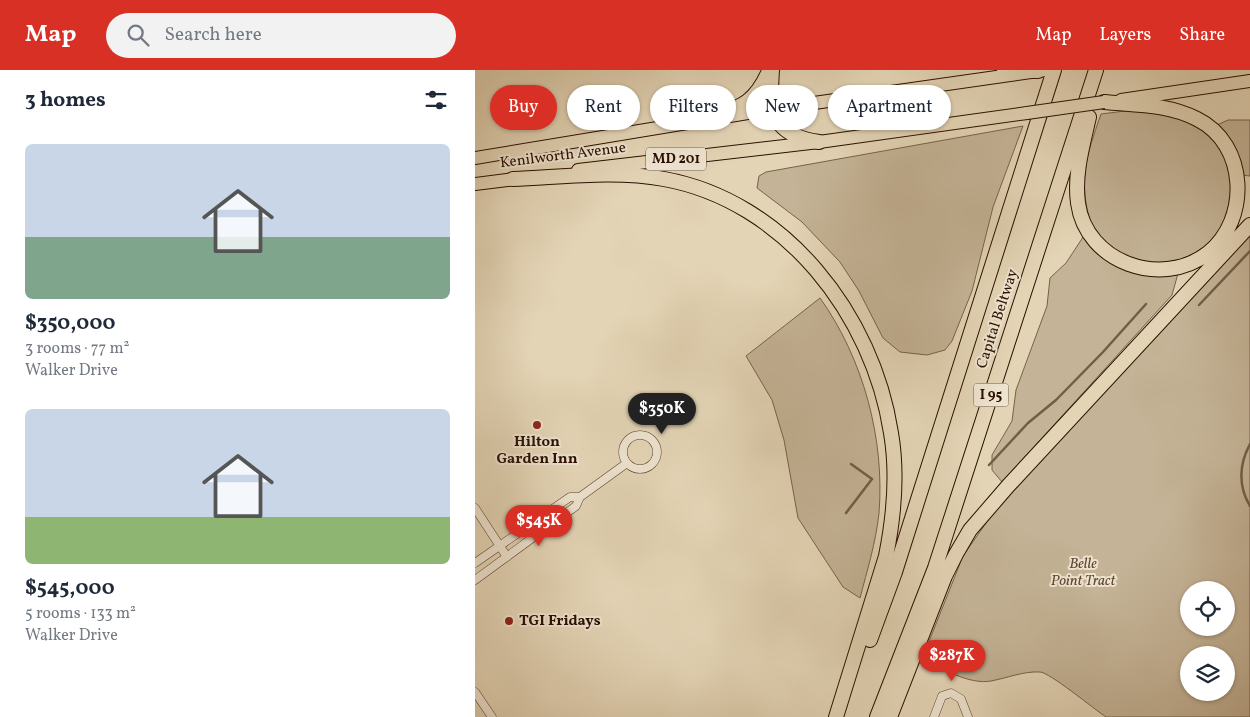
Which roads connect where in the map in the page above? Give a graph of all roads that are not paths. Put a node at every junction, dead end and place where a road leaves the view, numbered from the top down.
1 (770, 70) edge
2 (1004, 70) edge
3 (1042, 70) edge
4 (1054, 70) edge
5 (1096, 70) edge
6 (1100, 70) edge
7 (1250, 81) edge
8 (771, 85) edge
9 (818, 102) edge
10 (1104, 102) junction
11 (736, 107) edge
12 (650, 130) edge
13 (786, 130) edge
14 (819, 142) junction
15 (475, 158) edge
16 (513, 179) junction
17 (475, 184) edge
18 (1250, 225) edge
19 (627, 463) junction
20 (579, 496) junction
21 (475, 508) edge
22 (499, 546) junction
23 (507, 557) junction
24 (475, 563) edge
25 (475, 580) edge
26 (475, 692) edge
27 (492, 717) edge
28 (836, 717) edge
29 (840, 717) edge
30 (877, 717) edge
31 (891, 717) edge
32 (935, 717) edge
33 (968, 717) edge

1 - 8 highway
1 - 11 highway
2 - 3 highway
3 - 9 main road, Kenilworth Avenue / MD 201
4 - 29 highway, Capital Beltway / I 95
5 - 30 highway, Capital Beltway / I 95
6 - 10 highway
7 - 10 main road, Kenilworth Avenue / MD 201
10 - 14 main road, Kenilworth Avenue / MD 201, bridge
12 - 15 main road, Kenilworth Avenue / MD 201
13 - 14 highway
14 - 16 main road, Kenilworth Avenue / MD 201
16 - 17 main road, Kenilworth Avenue / MD 201
16 - 28 highway
18 - 31 highway
19 - 19 street
19 - 20 street
20 - 22 street
20 - 23 street
21 - 22 street
22 - 23 street
22 - 24 street
23 - 25 street
26 - 27 street
32 - 33 street

